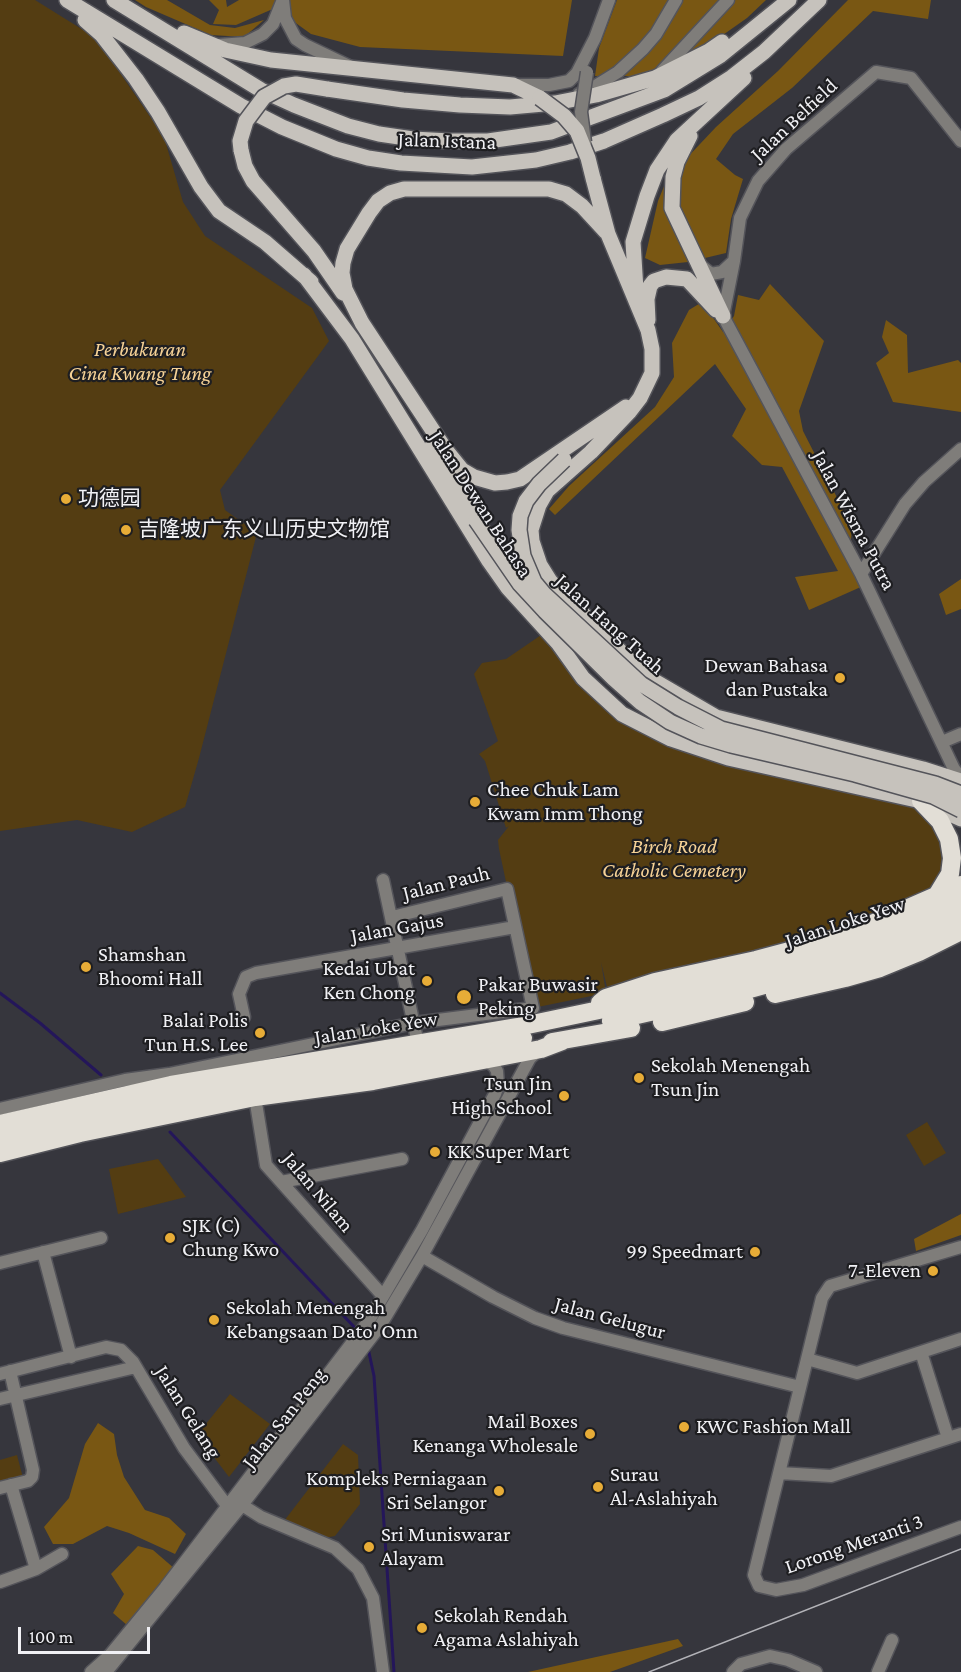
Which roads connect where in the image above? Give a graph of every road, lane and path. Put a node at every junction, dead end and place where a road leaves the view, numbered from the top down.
1 (65, 0) edge
2 (114, 0) edge
3 (120, 0) edge
4 (282, 0) edge
5 (609, 0) edge
6 (676, 0) edge
7 (728, 0) edge
8 (784, 0) edge
9 (789, 0) edge
10 (819, 0) edge
11 (802, 16) junction
12 (595, 38) junction
13 (212, 45) junction
14 (353, 68) junction
15 (655, 78) junction
16 (513, 85) junction
17 (548, 100) junction
18 (703, 116) junction
19 (961, 141) edge
20 (588, 158) junction
21 (608, 234) junction
22 (734, 261) junction
23 (700, 265) junction
24 (304, 275) junction
25 (637, 302) junction
26 (354, 308) junction
27 (723, 316) junction
28 (362, 323) junction
29 (648, 330) junction
30 (396, 388) junction
31 (640, 398) junction
32 (621, 421) junction
33 (961, 449) edge
34 (476, 520) joint
35 (861, 574) junction
36 (581, 613) junction
37 (558, 643) junction
38 (961, 735) edge
39 (943, 743) junction
40 (936, 774) junction
41 (961, 779) edge
42 (961, 794) edge
43 (921, 801) junction
44 (961, 810) edge
45 (961, 819) edge
46 (383, 880) dead end
47 (961, 885) edge
48 (936, 897) junction
49 (961, 901) edge
50 (961, 916) edge
51 (392, 917) junction
52 (515, 927) junction
53 (961, 931) edge
54 (398, 947) junction
55 (587, 1013) junction
56 (244, 1017) dead end
57 (414, 1023) junction
58 (562, 1041) junction
59 (418, 1044) junction
60 (541, 1049) junction
61 (480, 1053) junction
62 (495, 1094) junction
63 (255, 1097) junction
64 (508, 1099) junction
65 (0, 1109) edge
66 (0, 1124) edge
67 (0, 1138) edge
68 (0, 1154) edge
69 (398, 1160) dead end
70 (281, 1182) junction
71 (422, 1230) junction
72 (100, 1238) dead end
73 (961, 1247) edge
74 (43, 1252) junction
75 (422, 1256) junction
76 (0, 1263) edge
77 (402, 1265) junction
78 (383, 1296) junction
79 (368, 1332) junction
80 (961, 1339) edge
81 (358, 1346) junction
82 (106, 1347) junction
83 (921, 1352) junction
84 (71, 1357) junction
85 (807, 1359) junction
86 (136, 1367) junction
87 (118, 1371) junction
88 (5, 1373) edge
89 (800, 1387) junction
90 (16, 1395) junction
91 (0, 1399) edge
92 (961, 1434) edge
93 (948, 1438) junction
94 (779, 1473) junction
95 (5, 1486) edge
96 (242, 1505) junction
97 (228, 1507) junction
98 (961, 1527) edge
99 (62, 1554) dead end
100 (36, 1569) junction
101 (0, 1582) edge
102 (892, 1640) dead end
103 (91, 1672) edge
104 (106, 1672) edge
105 (383, 1672) edge
106 (733, 1672) edge
107 (816, 1672) edge
108 (878, 1672) edge

1 - 11 main road, Jalan Istana
1 - 24 main road, Jalan Dewan Bahasa
2 - 9 main road, Jalan Istana
3 - 13 main road
4 - 13 street
4 - 14 street
5 - 12 street
6 - 17 street
7 - 15 street
8 - 15 main road
10 - 11 main road, Jalan Istana
11 - 18 main road
12 - 16 street
12 - 20 street, bridge
13 - 14 main road
14 - 16 main road
15 - 17 main road
16 - 17 main road
17 - 20 main road, bridge
17 - 26 main road, bridge
18 - 23 main road
18 - 25 main road
19 - 22 street, Jalan Belfield
20 - 21 main road, bridge
21 - 25 main road, Jalan Dewan Bahasa
21 - 26 main road
22 - 23 street
22 - 27 street, Jalan Belfield
23 - 27 main road
24 - 30 main road, Jalan Dewan Bahasa
24 - 37 main road, Jalan Dewan Bahasa
25 - 29 main road, Jalan Dewan Bahasa
26 - 28 main road
27 - 29 main road
27 - 35 street, Jalan Wisma Putra
28 - 30 main road
28 - 31 main road
29 - 31 main road, Jalan Dewan Bahasa
30 - 34 main road, Jalan Dewan Bahasa
31 - 32 main road, Jalan Dewan Bahasa
32 - 36 main road, Jalan Dewan Bahasa
32 - 42 main road, Jalan Hang Tuah, bridge
33 - 35 street
34 - 44 main road, Jalan Hang Tuah, bridge
35 - 39 street, Jalan Wisma Putra
36 - 37 main road
36 - 40 main road, Jalan Dewan Bahasa
37 - 43 main road, Jalan Dewan Bahasa
38 - 39 street
39 - 40 street
39 - 41 street, Jalan Wisma Putra
40 - 41 main road, Jalan Dewan Bahasa
43 - 45 main road, Jalan Dewan Bahasa
43 - 48 highway
46 - 51 street, Jalan Pauh
47 - 48 highway
48 - 55 highway
49 - 55 highway, Jalan Loke Yew
50 - 61 highway, Jalan Loke Yew
51 - 52 street, Jalan Pauh
51 - 54 street, Jalan Pauh
52 - 54 street, Jalan Gajus
52 - 57 street
53 - 58 highway
54 - 56 street, Jalan Gajus
54 - 57 street, Jalan Pauh
55 - 59 highway, Jalan Loke Yew
57 - 59 street, Jalan Pauh
57 - 65 street
58 - 60 highway
58 - 61 highway
59 - 66 highway, Jalan Loke Yew
60 - 61 highway
60 - 64 street, Jalan San Peng
61 - 62 street
61 - 63 highway
61 - 67 highway, Jalan Loke Yew
62 - 64 street
62 - 71 street, Jalan San Peng
63 - 68 highway
63 - 70 street, Jalan Nilam
64 - 75 street, Jalan San Peng
69 - 70 street
70 - 78 street, Jalan Nilam
71 - 75 street
71 - 77 street, Jalan San Peng
72 - 74 street
73 - 85 street
74 - 76 street
74 - 84 street
75 - 77 street
75 - 79 street, Jalan San Peng
75 - 89 street, Jalan Gelugur
77 - 78 street, Jalan San Peng
78 - 79 street, Jalan San Peng
79 - 81 street, Jalan San Peng
80 - 83 street
81 - 96 street, Jalan San Peng
81 - 97 street, Jalan San Peng
82 - 84 street
82 - 86 street, Jalan Gelang
82 - 87 street
83 - 85 street
83 - 93 street
84 - 88 street
85 - 89 street
86 - 87 street, Jalan Gelang
86 - 97 street, Jalan Gelang
87 - 90 street, Jalan Gelang
88 - 90 street
89 - 94 street
90 - 91 street, Jalan Gelang
90 - 95 street
92 - 93 street
93 - 94 street
94 - 98 street, Lorong Meranti 3
95 - 100 street
96 - 104 street, Jalan San Peng
96 - 105 street
97 - 103 street, Jalan San Peng
99 - 100 street
100 - 101 street
102 - 108 street
106 - 107 street

